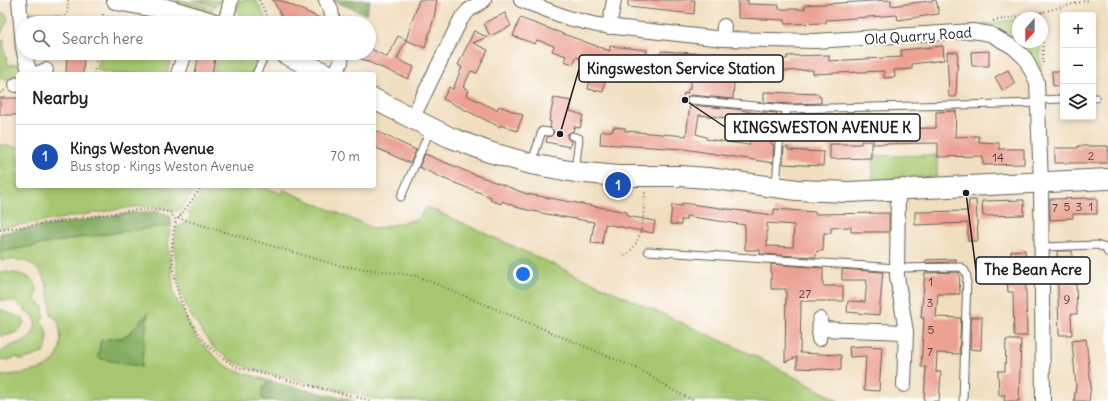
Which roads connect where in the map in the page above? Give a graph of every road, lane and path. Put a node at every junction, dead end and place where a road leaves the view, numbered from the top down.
1 (19, 0) edge
2 (68, 0) edge
3 (231, 0) edge
4 (259, 0) edge
5 (326, 0) edge
6 (521, 0) edge
7 (614, 0) edge
8 (1089, 0) edge
9 (480, 1) edge
10 (168, 4) edge
11 (110, 7) edge
12 (1042, 12) edge
13 (20, 16) edge
14 (65, 16) edge
15 (106, 16) edge
16 (191, 16) edge
17 (227, 16) edge
18 (267, 16) edge
19 (332, 16) edge
20 (1012, 18) edge
21 (609, 27) junction
22 (973, 32) junction
23 (1043, 48) edge
24 (26, 60) edge
25 (96, 60) edge
26 (183, 60) edge
27 (263, 60) edge
28 (298, 60) edge
29 (341, 60) edge
30 (1043, 66) dead end
31 (29, 72) edge
32 (94, 72) edge
33 (179, 72) edge
34 (257, 72) edge
35 (322, 72) edge
36 (336, 72) edge
37 (376, 99) edge
38 (1060, 99) edge
39 (691, 100) dead end
40 (1038, 101) junction
41 (787, 109) junction
42 (412, 119) junction
43 (431, 128) junction
44 (549, 132) dead end
45 (572, 136) dead end
46 (531, 164) junction
47 (574, 172) junction
48 (647, 177) junction
49 (1108, 179) edge
50 (1042, 184) junction
51 (776, 187) junction
52 (200, 188) edge
53 (898, 190) junction
54 (401, 197) dead end
55 (177, 219) junction
56 (0, 230) edge
57 (1042, 247) junction
58 (648, 251) dead end
59 (1108, 253) edge
60 (625, 256) dead end
61 (897, 268) junction
62 (820, 329) dead end
63 (906, 332) junction
64 (904, 386) dead end
65 (372, 401) edge
66 (695, 401) edge
67 (963, 401) edge
68 (1043, 401) edge

1 - 13 street
2 - 14 path
3 - 17 street
4 - 18 path
5 - 19 street
6 - 21 street, Old Quarry Road
7 - 21 street
8 - 12 path
9 - 42 street
10 - 11 street
10 - 16 street
11 - 15 path
20 - 22 path
21 - 22 street, Old Quarry Road
22 - 40 street, Old Quarry Road
23 - 30 path
24 - 31 street
25 - 32 path
26 - 33 street
27 - 34 lane
28 - 35 street
29 - 36 street
37 - 42 street
38 - 40 lane
39 - 41 lane
40 - 41 lane
40 - 50 street, Old Quarry Road
41 - 51 lane
42 - 43 street
43 - 46 street
43 - 54 lane
44 - 46 lane
45 - 47 lane
46 - 47 street
47 - 48 street
48 - 51 street
48 - 60 path
49 - 50 street
50 - 53 street
50 - 57 street, Old Quarry Road
51 - 53 street
52 - 55 path
53 - 61 street
55 - 56 path
55 - 65 path
55 - 66 path
57 - 59 lane
57 - 68 street, Old Quarry Road
58 - 61 lane
61 - 63 street
61 - 67 lane
62 - 63 street
63 - 64 street

